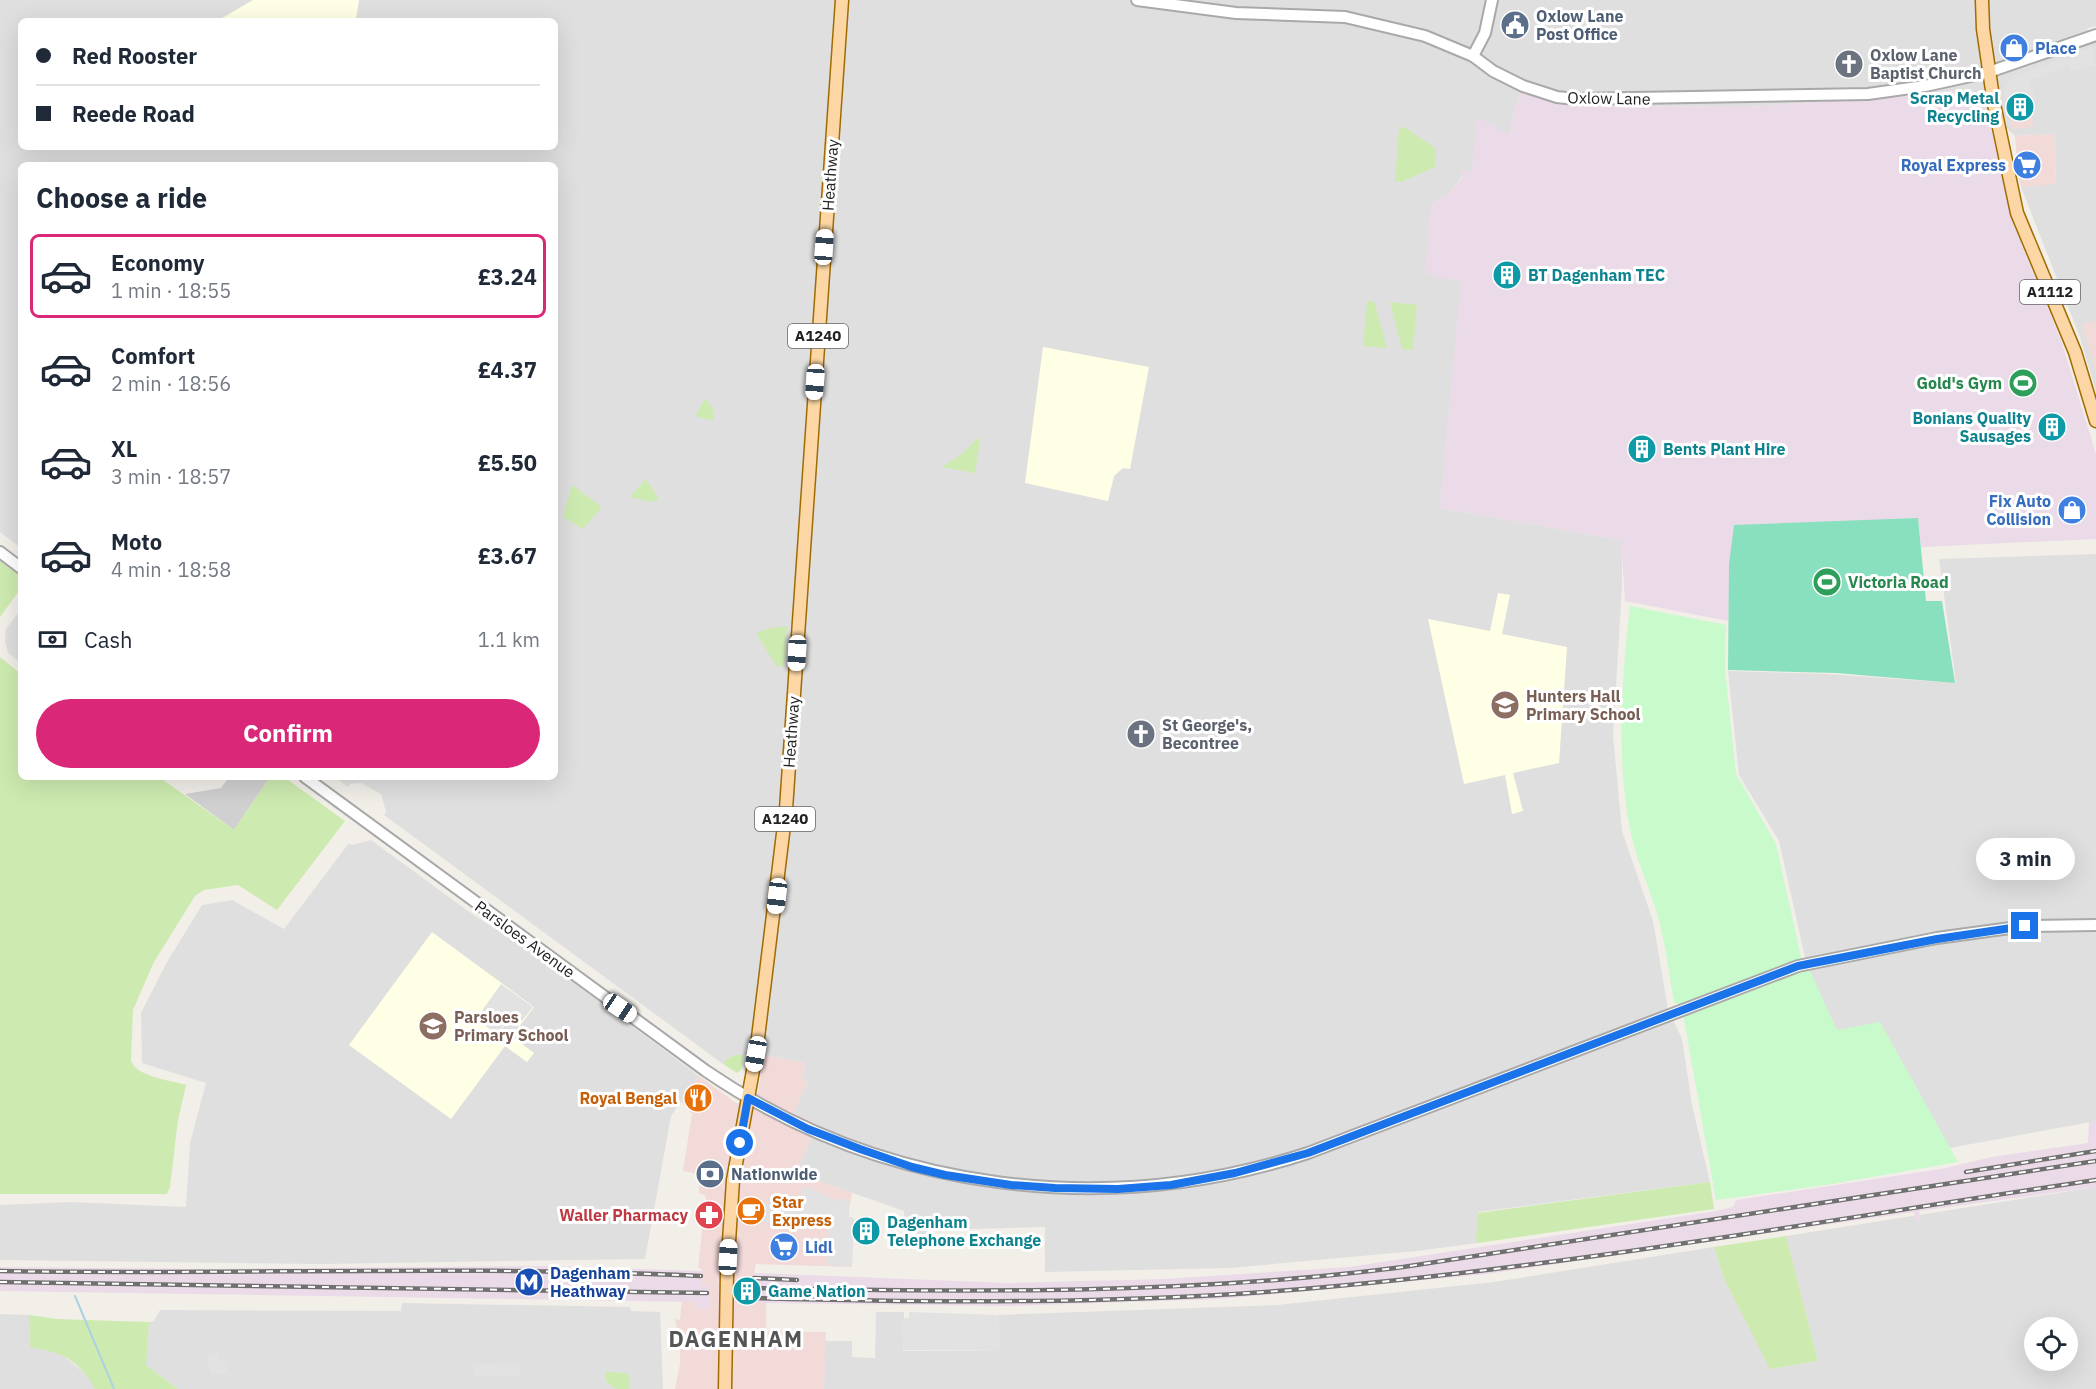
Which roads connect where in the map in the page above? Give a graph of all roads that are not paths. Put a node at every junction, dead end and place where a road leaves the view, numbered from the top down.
1 (842, 0) edge
2 (1137, 0) edge
3 (1491, 0) edge
4 (1982, 0) edge
5 (2096, 35) edge
6 (1473, 56) junction
7 (1989, 72) junction
8 (2096, 421) edge
9 (0, 552) edge
10 (18, 566) edge
11 (309, 780) edge
12 (2096, 925) edge
13 (748, 1098) junction
14 (725, 1389) edge

1 - 13 main road, Heathway / A1240
2 - 6 street, Oxlow Lane
3 - 6 street
4 - 7 main road, A1112
5 - 7 street, Oxlow Lane
6 - 7 street, Oxlow Lane
7 - 8 main road, A1112
9 - 10 street
11 - 13 street, Parsloes Avenue
12 - 13 street, Parsloes Avenue
13 - 14 main road, Heathway / A1240

